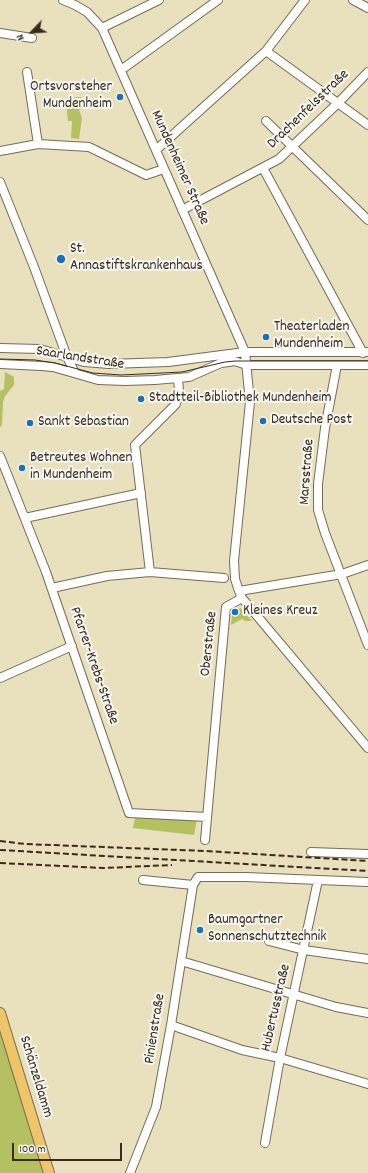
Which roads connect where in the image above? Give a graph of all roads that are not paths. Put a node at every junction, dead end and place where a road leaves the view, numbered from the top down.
1 (63, 0) edge
2 (159, 0) edge
3 (218, 0) edge
4 (305, 0) edge
5 (353, 0) edge
6 (368, 8) edge
7 (102, 28) junction
8 (0, 33) edge
9 (32, 38) dead end
10 (266, 51) junction
11 (121, 70) junction
12 (27, 72) dead end
13 (368, 72) edge
14 (338, 103) junction
15 (266, 121) dead end
16 (368, 125) edge
17 (38, 144) junction
18 (292, 146) junction
19 (156, 150) junction
20 (0, 151) edge
21 (263, 168) junction
22 (164, 169) junction
23 (0, 182) edge
24 (182, 210) junction
25 (368, 220) edge
26 (0, 348) edge
27 (245, 352) junction
28 (365, 352) edge
29 (67, 357) junction
30 (368, 363) edge
31 (0, 364) edge
32 (337, 365) junction
33 (247, 366) junction
34 (75, 373) junction
35 (178, 379) junction
36 (0, 456) edge
37 (141, 494) junction
38 (25, 518) junction
39 (368, 565) edge
40 (150, 572) junction
41 (342, 574) junction
42 (224, 578) dead end
43 (52, 588) junction
44 (240, 595) junction
45 (368, 645) edge
46 (72, 646) junction
47 (0, 678) edge
48 (368, 748) edge
49 (207, 817) junction
50 (205, 840) dead end
51 (311, 852) dead end
52 (368, 854) edge
53 (143, 880) dead end
54 (318, 880) junction
55 (368, 882) edge
56 (193, 884) junction
57 (269, 941) dead end
58 (304, 950) junction
59 (368, 959) edge
60 (181, 961) junction
61 (294, 995) junction
62 (0, 1013) edge
63 (368, 1013) edge
64 (171, 1026) junction
65 (280, 1058) junction
66 (368, 1084) edge
67 (265, 1143) dead end
68 (49, 1173) edge
69 (130, 1173) edge

1 - 7 street, Mundenheimer Straße
2 - 7 street
3 - 11 street
4 - 10 street
5 - 6 street
7 - 11 street, Mundenheimer Straße
8 - 9 street
10 - 14 street
10 - 19 street
11 - 19 street, Mundenheimer Straße
12 - 17 street
13 - 14 street, Drachenfelsstraße
14 - 16 street
14 - 18 street, Drachenfelsstraße
15 - 18 street
17 - 20 street
17 - 22 street
18 - 21 street, Drachenfelsstraße
18 - 25 street
19 - 22 street, Mundenheimer Straße
21 - 24 street, Drachenfelsstraße
21 - 28 street
22 - 24 street, Mundenheimer Straße
23 - 29 street
24 - 27 street, Mundenheimer Straße
26 - 29 street, Saarlandstraße
27 - 28 street, Saarlandstraße
27 - 29 street, Saarlandstraße
27 - 33 street, Mundenheimer Straße
28 - 30 street
29 - 34 street
30 - 32 street, Saarlandstraße
31 - 34 street, Saarlandstraße
32 - 33 street, Saarlandstraße
32 - 41 street, Marsstraße
33 - 35 street, Saarlandstraße
33 - 44 street
34 - 35 street, Saarlandstraße
35 - 37 street
36 - 38 street, Pfarrer-Krebs-Straße
37 - 38 street
37 - 40 street
38 - 43 street, Pfarrer-Krebs-Straße
39 - 41 street
40 - 42 street
40 - 43 street
41 - 44 street
41 - 45 street, Marsstraße
43 - 46 street, Pfarrer-Krebs-Straße
44 - 48 street
44 - 49 street, Oberstraße
46 - 47 street
46 - 49 street, Pfarrer-Krebs-Straße
49 - 50 street, Oberstraße
51 - 52 street
53 - 56 street
54 - 55 street
54 - 56 street
54 - 58 street, Hubertusstraße
56 - 60 street, Pinienstraße
57 - 58 street
58 - 59 street
58 - 61 street, Hubertusstraße
60 - 61 street
60 - 64 street, Pinienstraße
61 - 63 street
61 - 65 street, Hubertusstraße
62 - 68 main road, Schänzeldamm
64 - 65 street
64 - 69 street, Pinienstraße
65 - 66 street
65 - 67 street, Hubertusstraße

